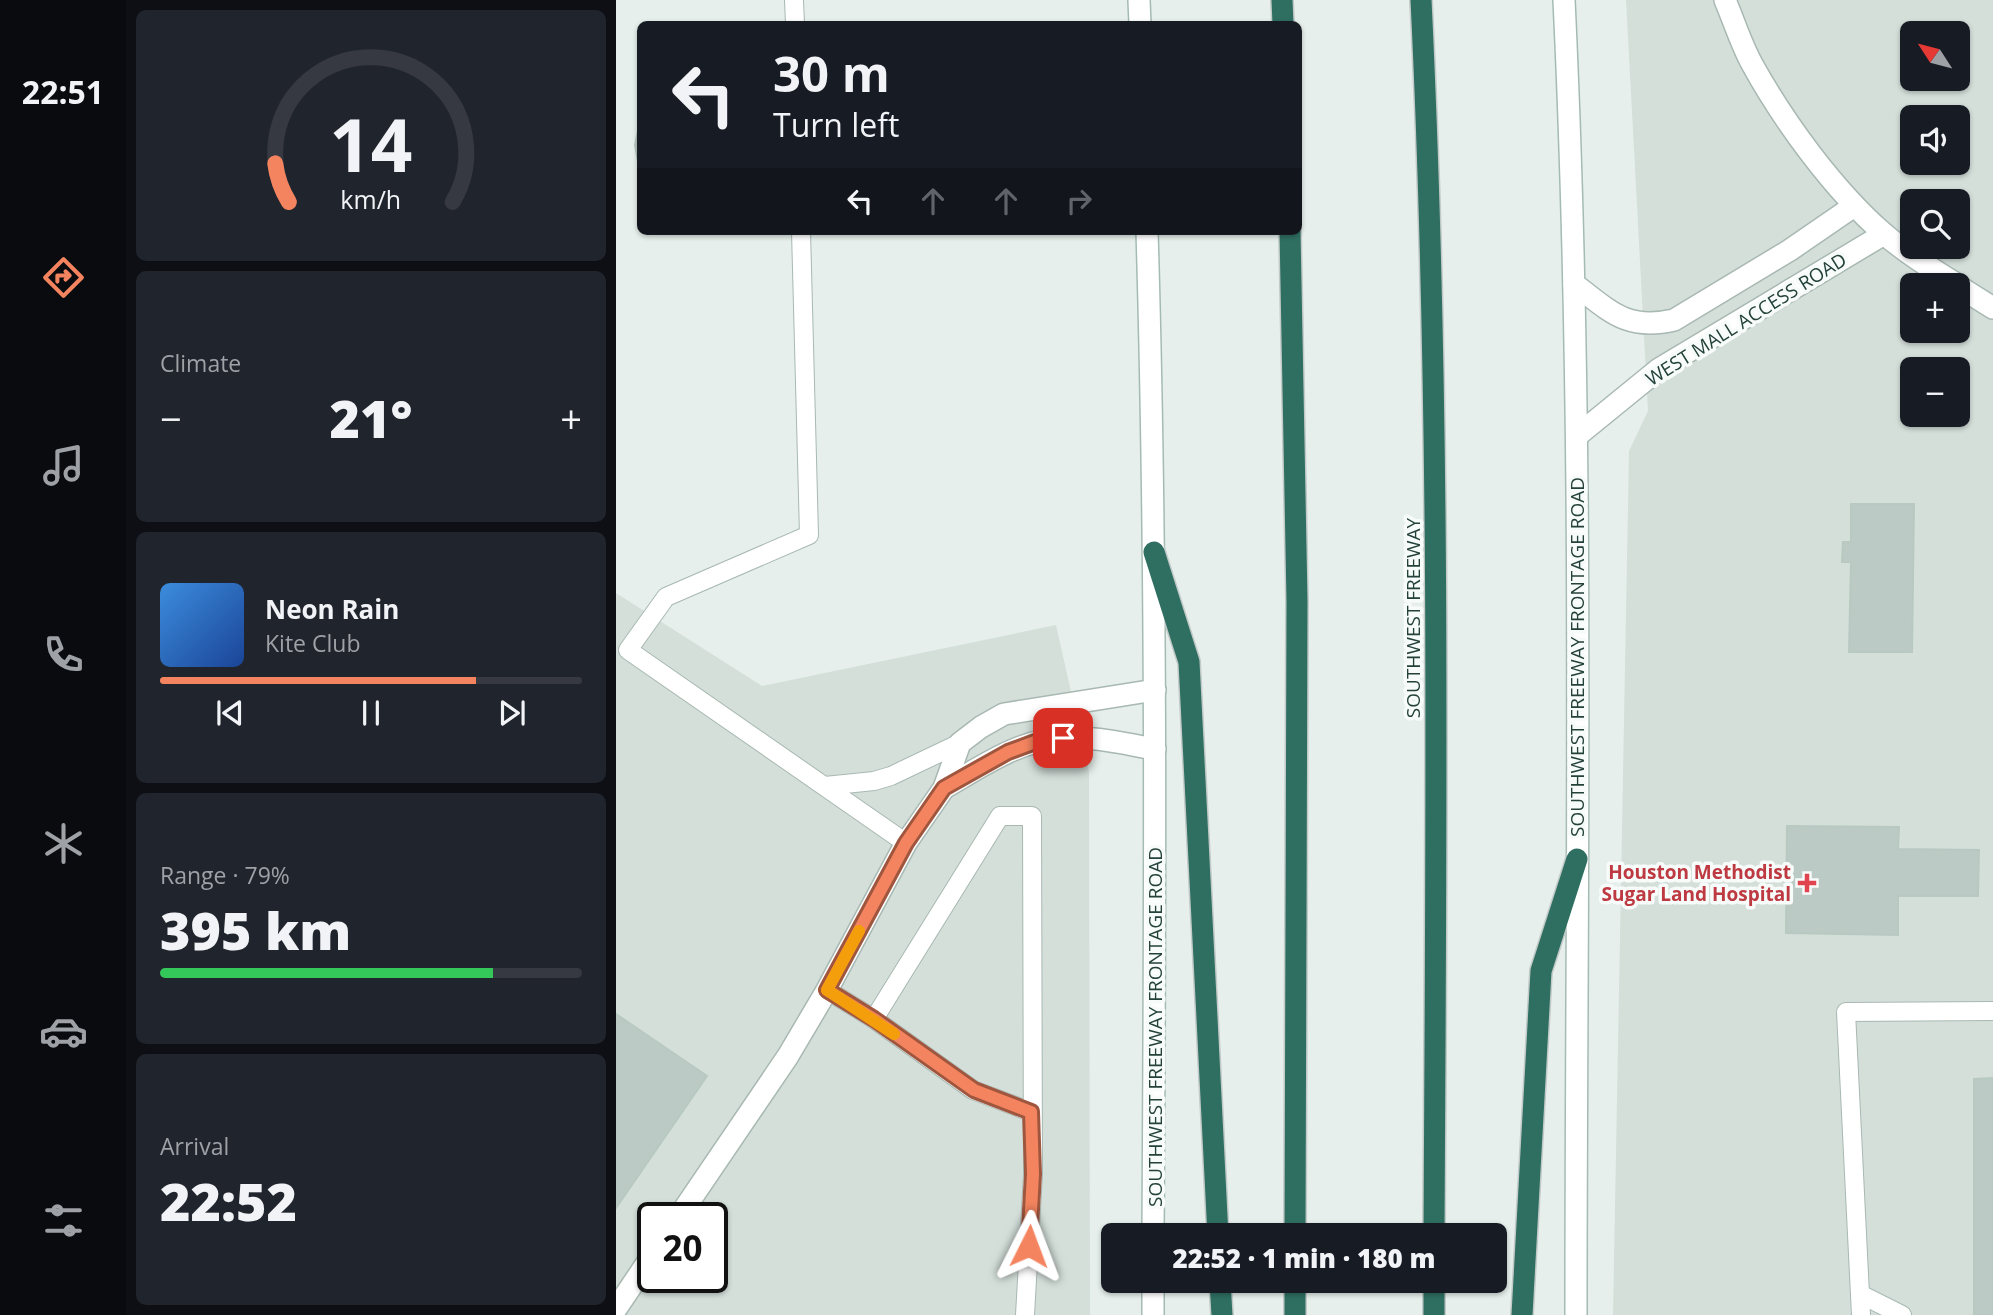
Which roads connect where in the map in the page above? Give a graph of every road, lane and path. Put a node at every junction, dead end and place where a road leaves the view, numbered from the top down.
1 (794, 0) edge
2 (1139, 0) edge
3 (1282, 0) edge
4 (1421, 0) edge
5 (1564, 0) edge
6 (1725, 0) edge
7 (795, 21) edge
8 (1140, 21) edge
9 (1283, 21) edge
10 (1854, 206) junction
11 (1884, 234) junction
12 (800, 235) edge
13 (1147, 235) edge
14 (1290, 235) edge
15 (1939, 273) edge
16 (1574, 284) junction
17 (1970, 293) edge
18 (1993, 307) edge
19 (1578, 435) junction
20 (1154, 552) junction
21 (622, 649) edge
22 (1155, 690) junction
23 (960, 743) junction
24 (1155, 749) junction
25 (825, 786) junction
26 (944, 788) junction
27 (906, 843) junction
28 (1577, 859) junction
29 (827, 990) junction
30 (1993, 1011) edge
31 (874, 1019) junction
32 (1031, 1112) junction
33 (689, 1202) edge
34 (1153, 1223) edge
35 (1217, 1223) edge
36 (1295, 1223) edge
37 (1434, 1223) edge
38 (637, 1278) edge
39 (1153, 1293) edge
40 (1221, 1293) edge
41 (1295, 1293) edge
42 (1434, 1293) edge
43 (1860, 1294) junction
44 (616, 1309) edge
45 (1024, 1315) edge
46 (1153, 1315) edge
47 (1222, 1315) edge
48 (1295, 1315) edge
49 (1434, 1315) edge
50 (1522, 1315) edge
51 (1576, 1315) edge
52 (1861, 1315) edge
53 (1902, 1315) edge

1 - 7 lane
2 - 8 main road
3 - 9 highway
4 - 37 highway, SOUTHWEST FREEWAY
5 - 16 main road, SOUTHWEST FREEWAY FRONTAGE ROAD
6 - 10 main road
10 - 11 main road
10 - 16 main road, WEST MALL ACCESS ROAD
11 - 15 main road
11 - 19 main road, WEST MALL ACCESS ROAD
12 - 21 lane
13 - 20 main road, SOUTHWEST FREEWAY FRONTAGE ROAD
14 - 36 highway
16 - 19 main road, SOUTHWEST FREEWAY FRONTAGE ROAD
17 - 18 main road
19 - 28 main road, SOUTHWEST FREEWAY FRONTAGE ROAD
20 - 22 main road, SOUTHWEST FREEWAY FRONTAGE ROAD
20 - 35 highway
21 - 25 lane
22 - 23 main road
22 - 24 main road, SOUTHWEST FREEWAY FRONTAGE ROAD
23 - 25 lane
23 - 26 main road
24 - 26 main road
24 - 34 main road, SOUTHWEST FREEWAY FRONTAGE ROAD
25 - 27 lane
26 - 27 main road
27 - 29 main road
28 - 50 highway
28 - 51 main road, SOUTHWEST FREEWAY FRONTAGE ROAD
29 - 31 lane
29 - 33 main road
30 - 43 lane
31 - 32 lane
31 - 32 lane
32 - 45 lane
38 - 44 main road
39 - 46 main road
40 - 47 highway
41 - 48 highway
42 - 49 highway
43 - 52 lane
43 - 53 lane

